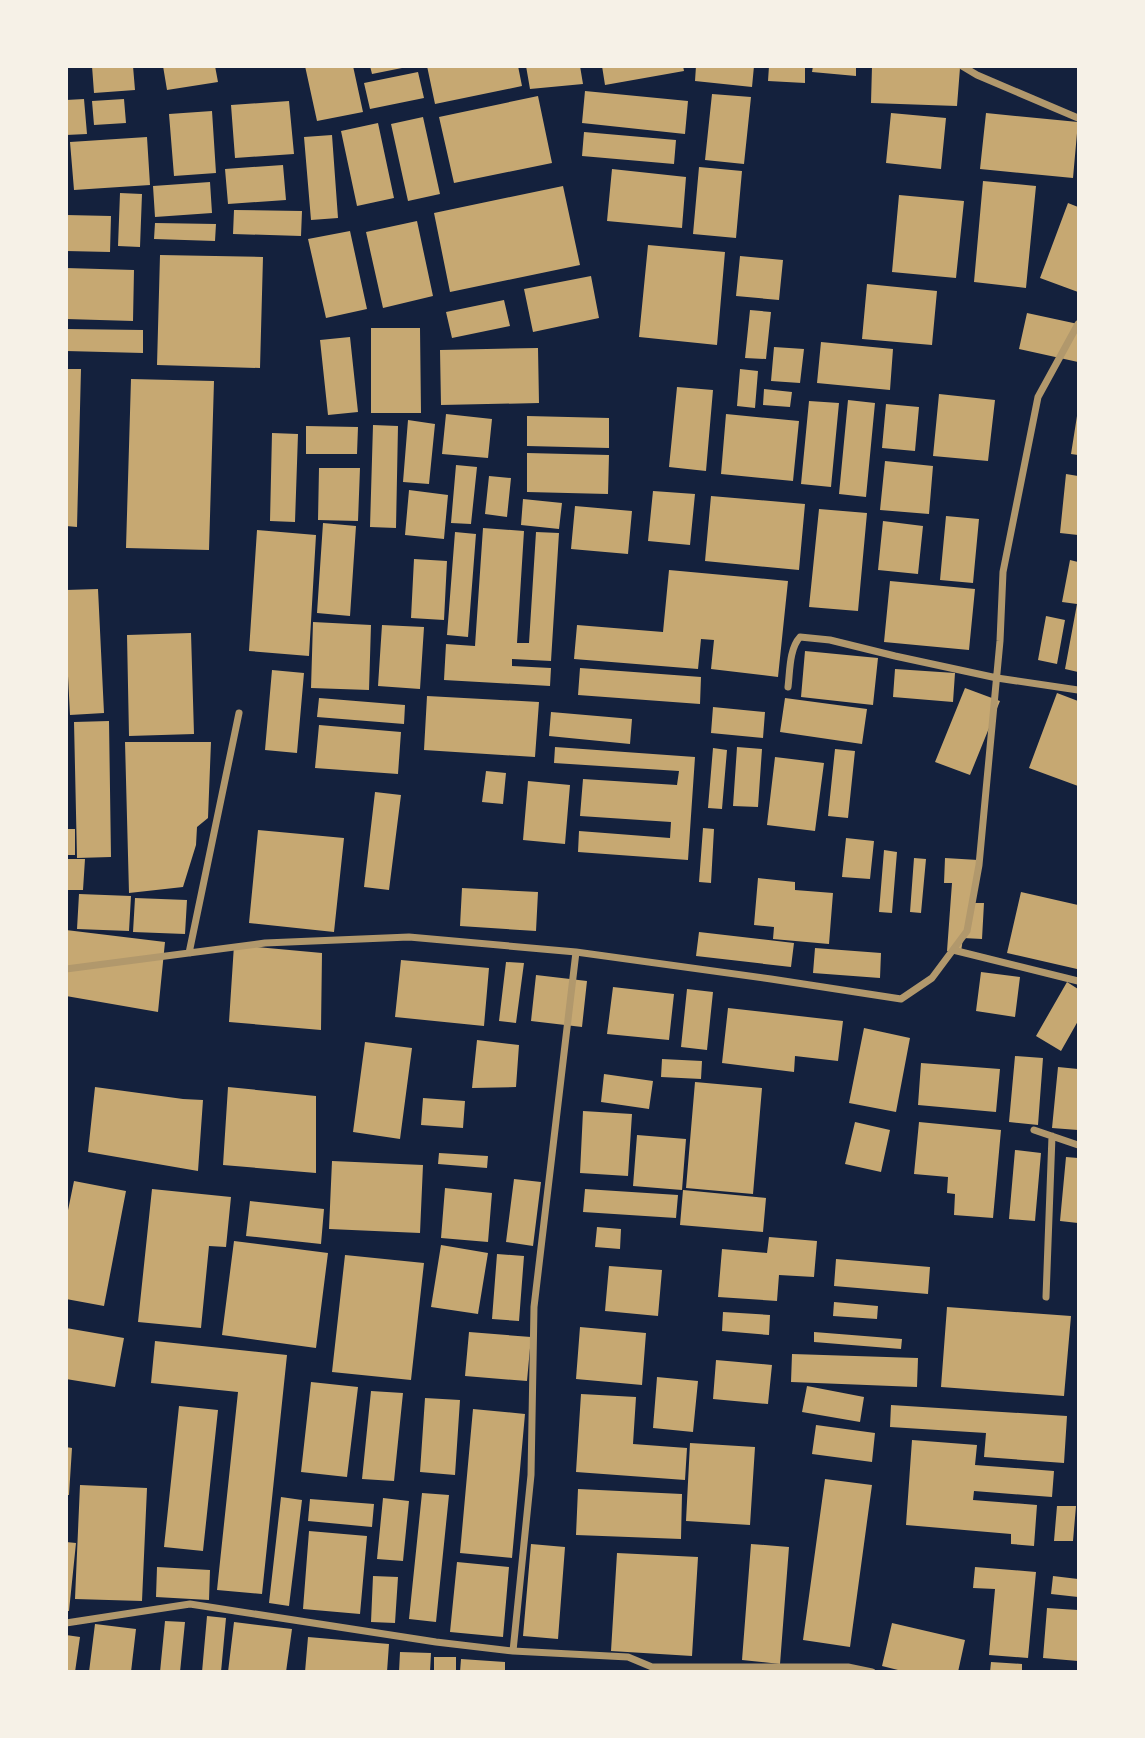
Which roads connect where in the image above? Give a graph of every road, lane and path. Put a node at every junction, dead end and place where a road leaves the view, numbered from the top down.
1 (962, 66) edge
2 (1079, 118) edge
3 (1079, 324) edge
4 (997, 678) junction
5 (788, 687) dead end
6 (1079, 690) edge
7 (239, 713) dead end
8 (953, 950) junction
9 (576, 952) junction
10 (189, 953) junction
11 (66, 969) edge
12 (1079, 981) edge
13 (1034, 1130) dead end
14 (1052, 1136) junction
15 (1079, 1145) edge
16 (1046, 1297) dead end
17 (66, 1623) edge
18 (513, 1651) junction
19 (653, 1669) edge
20 (872, 1671) edge

1 - 2 street
3 - 4 street
4 - 5 street
4 - 6 street
4 - 8 street
7 - 10 street
8 - 9 street
8 - 12 street
9 - 10 street
9 - 18 street
10 - 11 street
13 - 14 street
14 - 15 street
14 - 16 street
17 - 18 street
18 - 19 street
19 - 20 street

